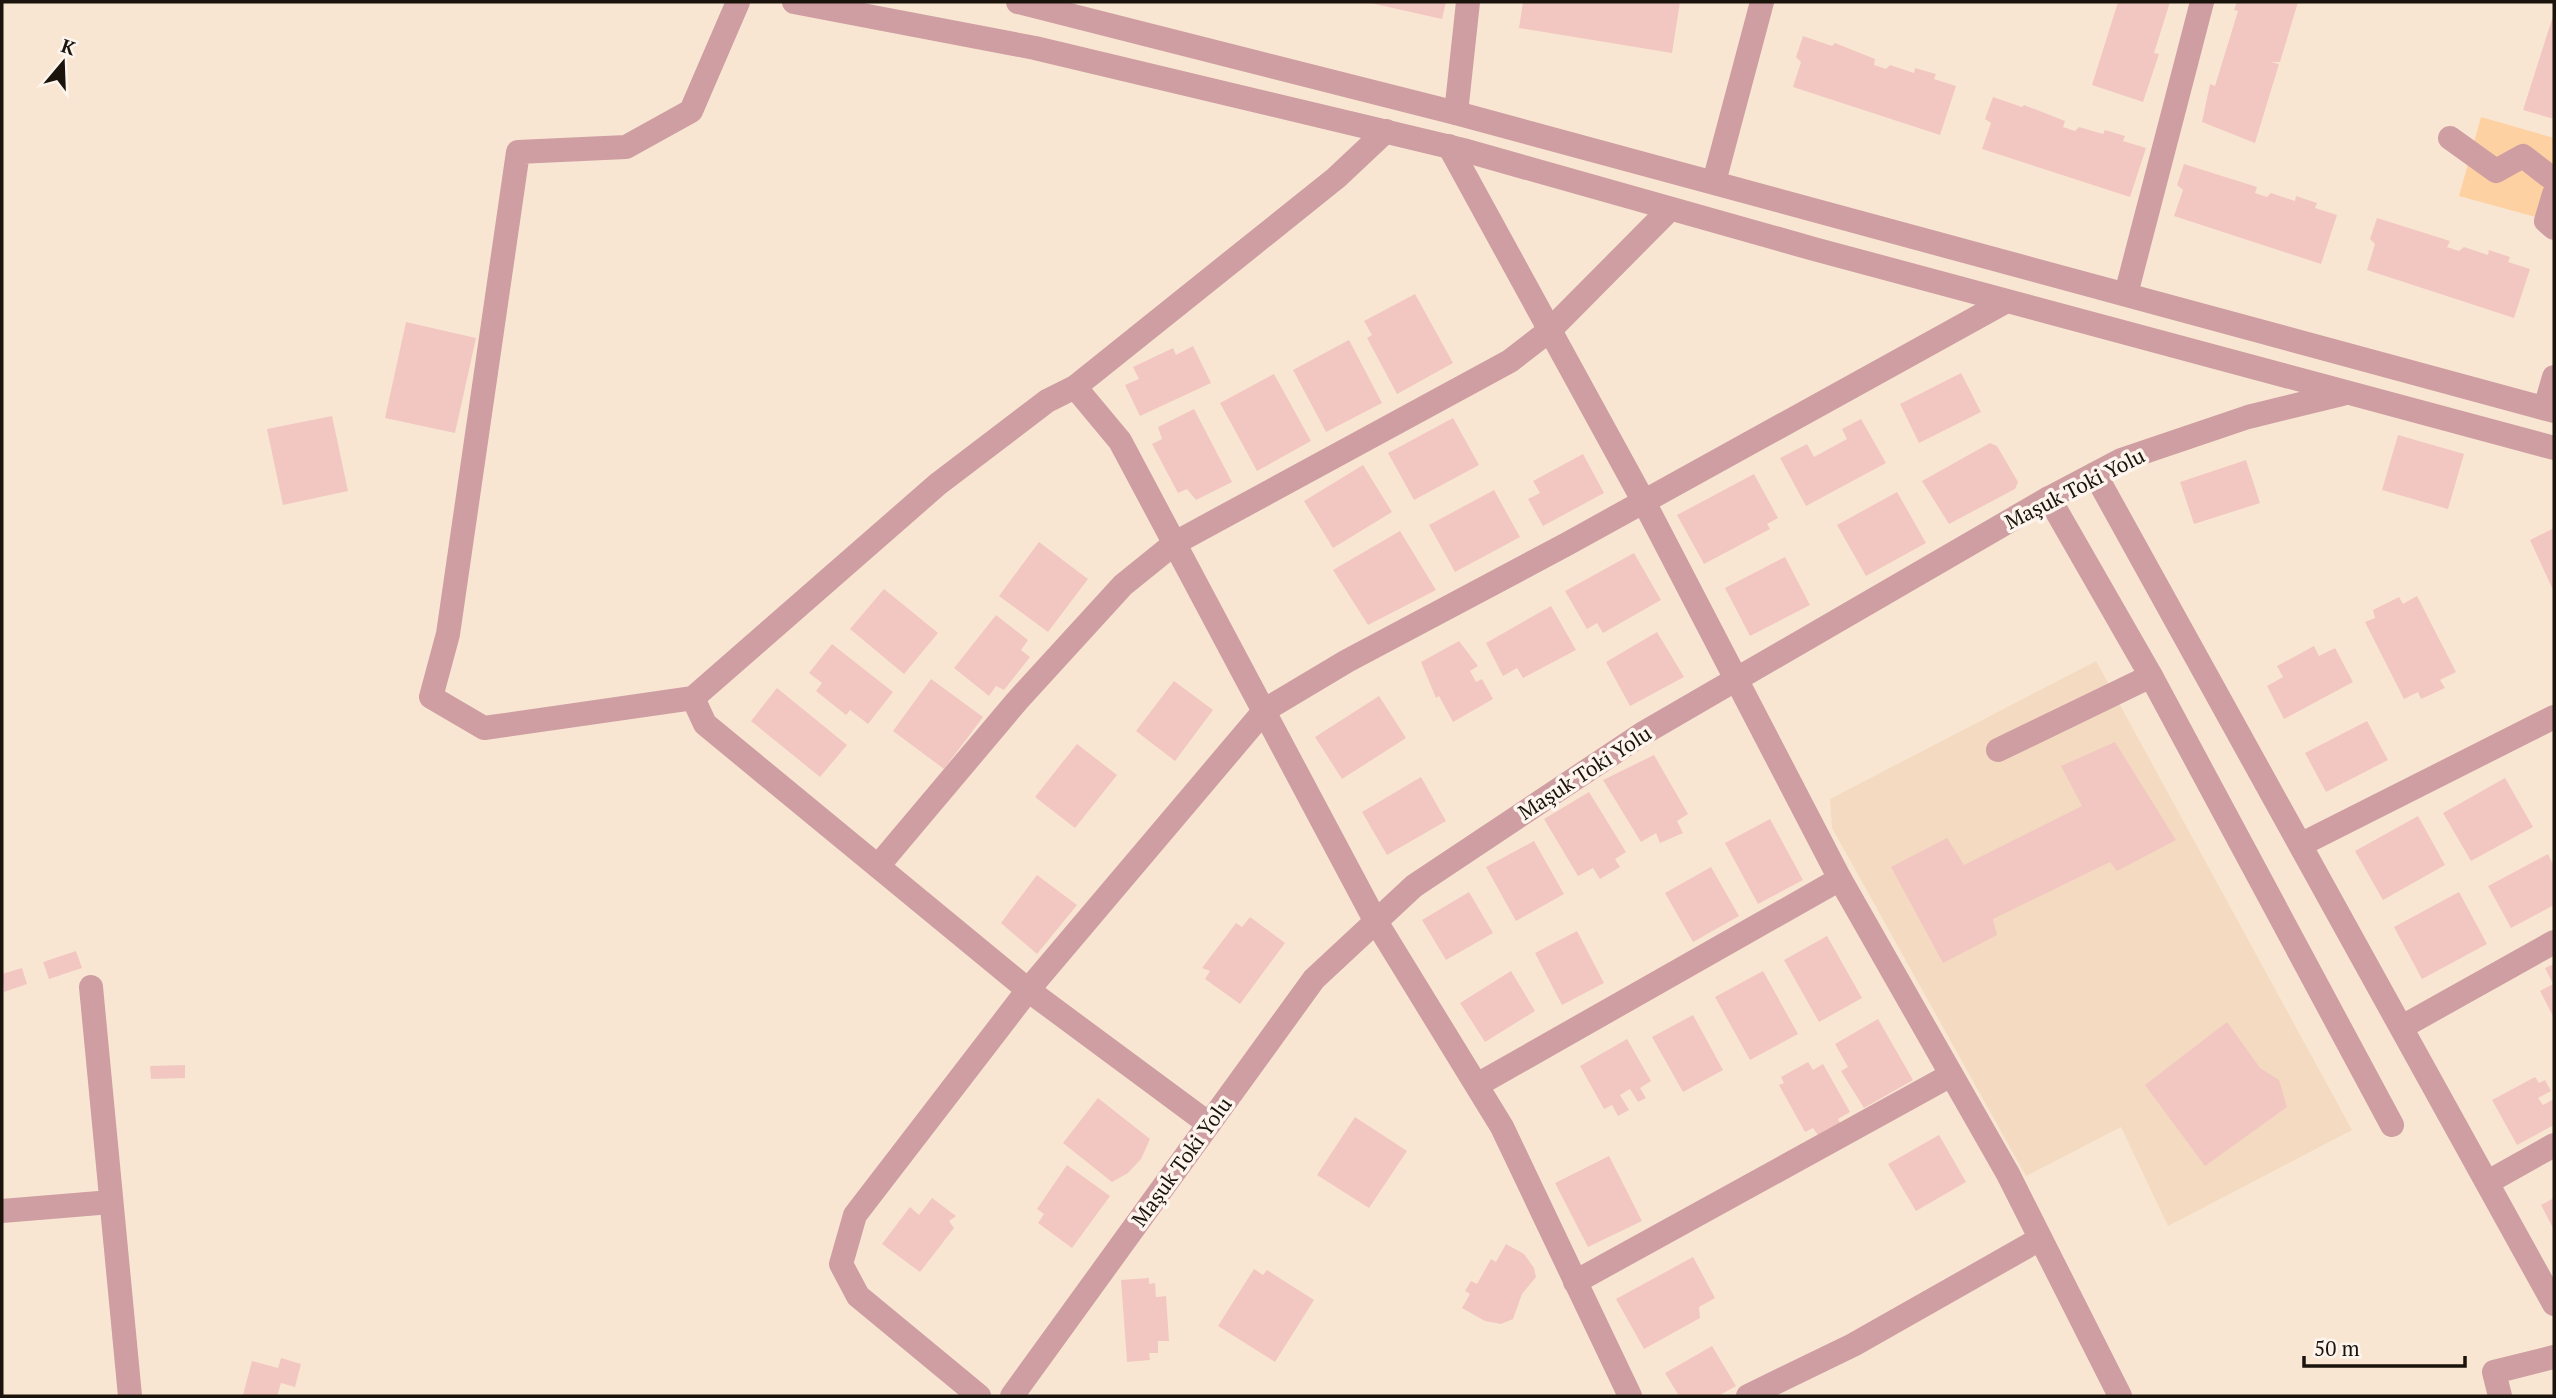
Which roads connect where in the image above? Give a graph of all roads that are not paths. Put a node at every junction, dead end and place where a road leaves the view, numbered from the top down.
1 (738, 2) edge
2 (794, 2) edge
3 (1018, 2) edge
4 (1468, 2) edge
5 (1762, 2) edge
6 (2202, 2) edge
7 (824, 4) edge
8 (1456, 113) junction
9 (1386, 131) junction
10 (2450, 138) dead end
11 (1449, 146) junction
12 (2554, 180) edge
13 (1714, 182) junction
14 (2554, 194) edge
15 (1670, 209) junction
16 (2554, 228) edge
17 (2126, 294) junction
18 (2005, 302) junction
19 (1550, 330) junction
20 (2355, 356) junction
21 (2554, 377) edge
22 (1076, 387) junction
23 (2346, 393) junction
24 (2550, 410) edge
25 (2554, 448) edge
26 (2095, 474) junction
27 (2049, 498) junction
28 (1644, 502) junction
29 (1175, 543) junction
30 (2151, 676) junction
31 (1738, 679) junction
32 (693, 698) junction
33 (1265, 710) junction
34 (2554, 717) edge
35 (1998, 750) dead end
36 (2302, 844) junction
37 (878, 866) junction
38 (1840, 879) junction
39 (1375, 920) junction
40 (2554, 942) edge
41 (91, 986) dead end
42 (1028, 990) junction
43 (2402, 1027) junction
44 (1951, 1075) junction
45 (1477, 1085) junction
46 (1209, 1124) junction
47 (2392, 1125) dead end
48 (2554, 1145) edge
49 (2488, 1182) junction
50 (111, 1202) junction
51 (2, 1210) edge
52 (2040, 1239) junction
53 (1575, 1282) junction
54 (2554, 1304) edge
55 (2554, 1357) edge
56 (130, 1396) edge
57 (979, 1396) edge
58 (1012, 1396) edge
59 (1630, 1396) edge
60 (1748, 1396) edge
61 (2120, 1396) edge
62 (2500, 1396) edge

1 - 32 street
2 - 7 street
3 - 8 street
4 - 8 street
5 - 13 street
6 - 17 street
7 - 9 street
8 - 13 street
9 - 11 street
9 - 22 street
10 - 12 street
11 - 15 street
11 - 19 street
13 - 17 street
14 - 16 street
15 - 18 street
15 - 19 street
17 - 20 street
18 - 23 street
18 - 28 street
19 - 28 street
19 - 29 street
20 - 23 street
20 - 24 street
21 - 24 street
22 - 29 street
22 - 32 street
23 - 25 street, Maşuk Toki Yolu
23 - 26 street, Maşuk Toki Yolu
26 - 27 street, Maşuk Toki Yolu
26 - 36 street
27 - 30 street
27 - 31 street, Maşuk Toki Yolu
28 - 31 street
28 - 33 street
29 - 33 street
29 - 37 street
30 - 35 street
30 - 47 street
31 - 38 street
31 - 39 street, Maşuk Toki Yolu
32 - 37 street
33 - 39 street
33 - 42 street
34 - 36 street
36 - 43 street
37 - 42 street
38 - 44 street
38 - 45 street
39 - 45 street
39 - 46 street, Maşuk Toki Yolu
40 - 43 street
41 - 50 street
42 - 46 street
42 - 57 street
43 - 49 street
44 - 52 street
44 - 53 street
45 - 53 street
46 - 58 street, Maşuk Toki Yolu
48 - 49 street
49 - 54 street
50 - 51 street
50 - 56 street
52 - 60 street
52 - 61 street
53 - 59 street
55 - 62 street

